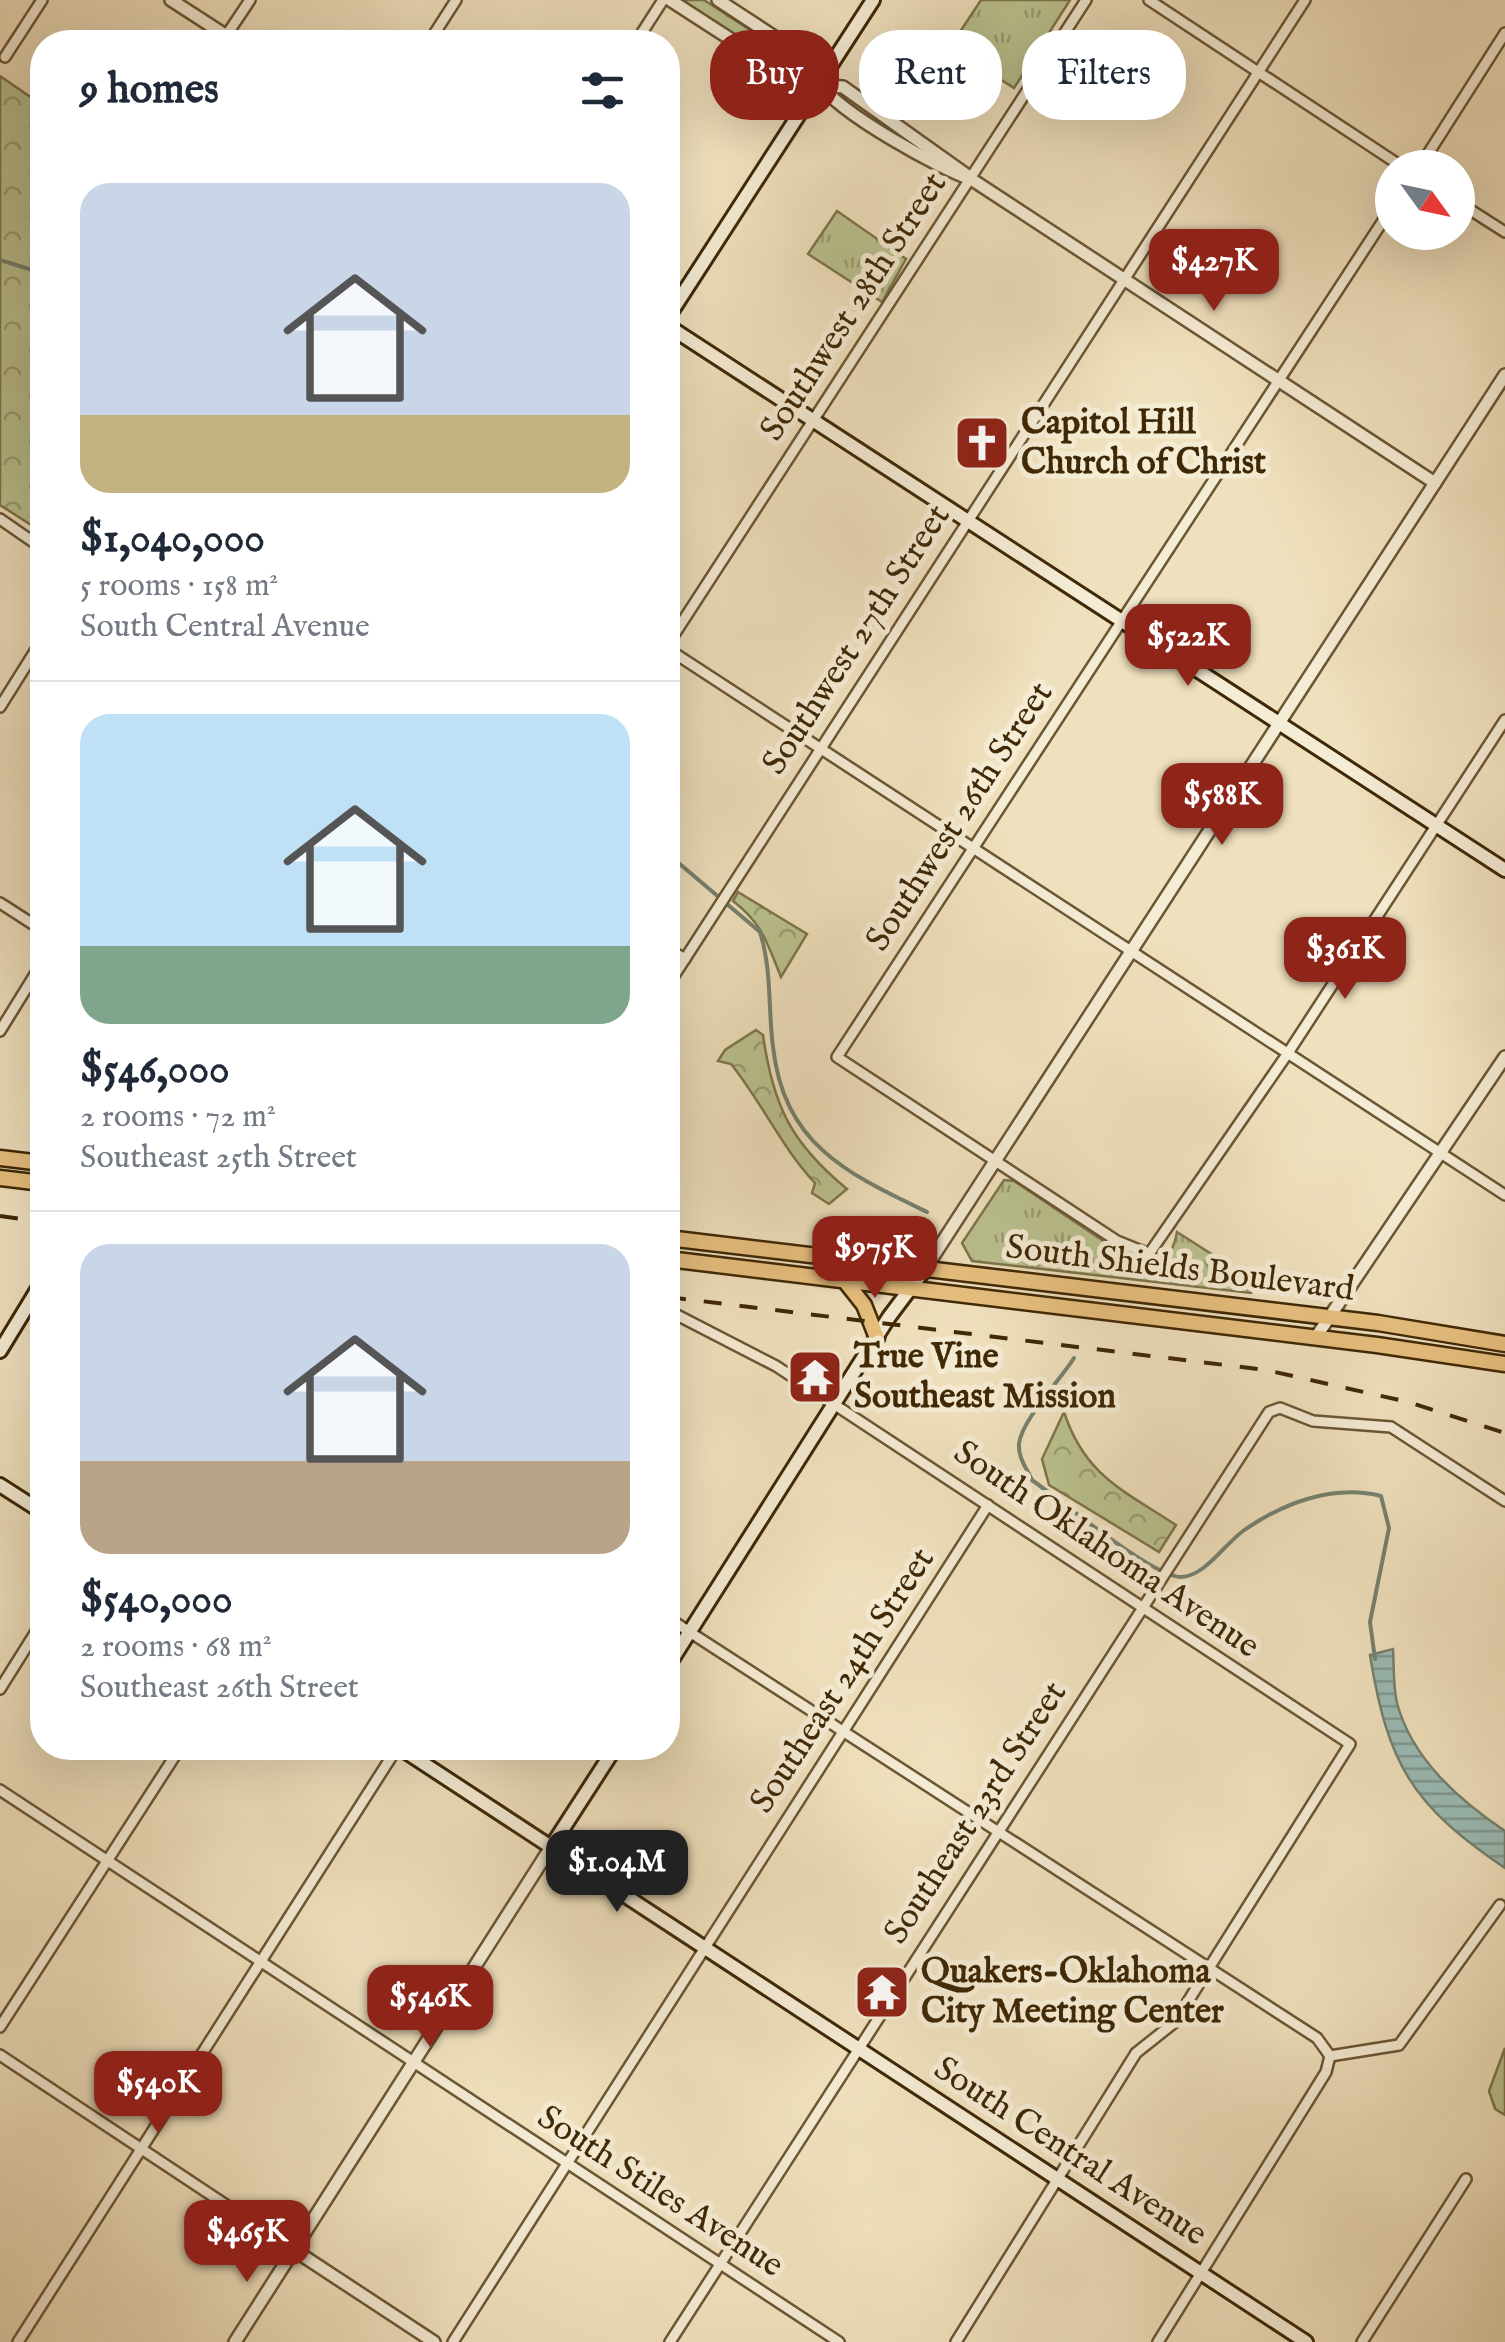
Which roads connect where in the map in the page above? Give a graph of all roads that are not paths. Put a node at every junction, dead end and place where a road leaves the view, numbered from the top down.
1 (42, 0) edge
2 (171, 0) edge
3 (250, 0) edge
4 (456, 0) edge
5 (667, 0) edge
6 (718, 0) edge
7 (872, 0) edge
8 (1086, 0) edge
9 (1149, 0) edge
10 (1306, 0) edge
11 (214, 30) edge
12 (234, 30) edge
13 (437, 30) edge
14 (645, 30) edge
15 (714, 30) edge
16 (764, 30) edge
17 (1505, 33) edge
18 (839, 52) edge
19 (6, 57) dead end
20 (1258, 72) junction
21 (839, 86) edge
22 (795, 120) edge
23 (1377, 150) edge
24 (1430, 150) edge
25 (970, 179) junction
26 (1475, 213) edge
27 (1505, 232) edge
28 (1375, 233) edge
29 (1124, 280) junction
30 (680, 297) edge
31 (680, 334) edge
32 (1505, 375) edge
33 (1278, 380) junction
34 (812, 421) junction
35 (1435, 483) junction
36 (0, 519) edge
37 (966, 521) junction
38 (30, 540) edge
39 (1121, 620) junction
40 (680, 628) edge
41 (680, 655) edge
42 (30, 659) edge
43 (0, 707) edge
44 (1505, 720) edge
45 (1279, 722) junction
46 (818, 748) junction
47 (1436, 825) junction
48 (972, 848) junction
49 (1505, 870) edge
50 (0, 902) edge
51 (30, 922) edge
52 (1130, 951) junction
53 (680, 956) edge
54 (685, 959) junction
55 (680, 967) edge
56 (30, 982) edge
57 (0, 1031) edge
58 (1288, 1053) junction
59 (1505, 1057) edge
60 (1442, 1154) junction
61 (0, 1158) edge
62 (995, 1160) junction
63 (30, 1162) edge
64 (0, 1178) edge
65 (30, 1182) edge
66 (1505, 1195) edge
67 (680, 1239) edge
68 (725, 1244) junction
69 (680, 1261) edge
70 (723, 1266) junction
71 (925, 1269) junction
72 (845, 1281) junction
73 (909, 1288) junction
74 (30, 1302) edge
75 (680, 1317) edge
76 (1329, 1318) junction
77 (1316, 1337) junction
78 (876, 1338) junction
79 (1505, 1344) edge
80 (0, 1351) edge
81 (1505, 1364) edge
82 (834, 1404) junction
83 (0, 1485) edge
84 (1505, 1501) edge
85 (30, 1504) edge
86 (988, 1505) junction
87 (1141, 1607) junction
88 (680, 1626) edge
89 (690, 1632) junction
90 (30, 1641) edge
91 (680, 1647) edge
92 (0, 1689) edge
93 (843, 1733) junction
94 (172, 1760) edge
95 (391, 1760) edge
96 (418, 1760) edge
97 (608, 1760) edge
98 (0, 1790) edge
99 (995, 1833) junction
100 (552, 1847) junction
101 (108, 1861) junction
102 (1500, 1905) dead end
103 (705, 1947) junction
104 (261, 1962) junction
105 (1208, 1969) junction
106 (0, 2028) edge
107 (858, 2048) junction
108 (0, 2055) edge
109 (1330, 2056) junction
110 (414, 2062) junction
111 (142, 2148) junction
112 (567, 2163) junction
113 (1466, 2179) dead end
114 (1057, 2180) junction
115 (294, 2250) junction
116 (720, 2265) junction
117 (1201, 2274) junction
118 (18, 2342) edge
119 (235, 2342) edge
120 (434, 2342) edge
121 (453, 2342) edge
122 (670, 2342) edge
123 (839, 2342) edge
124 (956, 2342) edge
125 (1158, 2342) edge
126 (1306, 2342) edge
127 (1362, 2342) edge

1 - 19 street
2 - 11 street
3 - 12 street
4 - 13 street
5 - 14 street
5 - 15 street
6 - 16 street
7 - 18 main road
8 - 25 street, Southwest 28th Street
9 - 20 street
10 - 20 street, Southwest 27th Street
17 - 24 street
20 - 23 street
20 - 29 street, Southwest 27th Street
21 - 25 street
22 - 30 main road
25 - 29 street
25 - 34 street, Southwest 28th Street
26 - 27 street
28 - 33 street, Southwest 26th Street
29 - 33 street
29 - 37 street, Southwest 27th Street
31 - 34 main road
32 - 35 street
33 - 35 street
33 - 39 street, Southwest 26th Street
34 - 37 main road
34 - 40 street, Southwest 28th Street
35 - 45 street
36 - 38 street
37 - 39 main road
37 - 46 street, Southwest 27th Street
39 - 45 main road
39 - 48 street, Southwest 26th Street
41 - 46 street
42 - 43 street
44 - 47 street
45 - 47 main road
45 - 52 street
46 - 48 street
46 - 54 street, Southwest 27th Street
47 - 49 main road
47 - 58 street
48 - 52 street
48 - 62 street, Southwest 26th Street
50 - 51 street
52 - 58 street
52 - 62 street
53 - 54 street
54 - 55 street, Southwest 27th Street
56 - 57 street
58 - 60 street
58 - 62 street
59 - 60 street
60 - 66 street
60 - 76 street
61 - 63 main road
62 - 71 street
64 - 65 main road
67 - 68 main road, South Shields Boulevard
68 - 70 main road
68 - 71 main road, South Shields Boulevard
69 - 70 main road, South Shields Boulevard
70 - 72 main road, South Shields Boulevard
71 - 73 main road
71 - 76 main road, South Shields Boulevard
72 - 73 main road, South Shields Boulevard
72 - 78 main road
73 - 77 main road, South Shields Boulevard
73 - 78 main road
74 - 80 main road
75 - 82 street, South Oklahoma Avenue
76 - 77 street
76 - 79 main road, South Shields Boulevard
77 - 81 main road, South Shields Boulevard
78 - 82 main road
82 - 86 street, South Oklahoma Avenue
82 - 89 main road
83 - 85 main road
84 - 87 street, Southeast 23rd Street
86 - 87 street, South Oklahoma Avenue
86 - 93 street, Southeast 24th Street
87 - 99 street, Southeast 23rd Street
87 - 105 street, South Oklahoma Avenue
88 - 89 street
89 - 91 main road
89 - 93 street
90 - 92 street
93 - 99 street
93 - 103 street, Southeast 24th Street
94 - 101 street
95 - 104 street
96 - 100 main road, South Central Avenue
97 - 100 main road
98 - 101 street, South Stiles Avenue
99 - 105 street
99 - 107 street, Southeast 23rd Street
100 - 103 main road, South Central Avenue
100 - 110 street
101 - 104 street, South Stiles Avenue
101 - 106 street
102 - 109 street
103 - 107 main road, South Central Avenue
103 - 112 street, Southeast 24th Street
104 - 110 street, South Stiles Avenue
104 - 111 street
105 - 109 street
105 - 114 street
107 - 114 main road, South Central Avenue
107 - 116 street, Southeast 23rd Street
108 - 111 street
109 - 117 street
110 - 112 street, South Stiles Avenue
110 - 115 street
111 - 115 street
111 - 118 street
112 - 116 street, South Stiles Avenue
112 - 121 street, Southeast 24th Street
113 - 127 street
114 - 117 main road, South Central Avenue
114 - 124 street
115 - 119 street
115 - 120 street
116 - 122 street, Southeast 23rd Street
116 - 123 street, South Stiles Avenue
117 - 125 street
117 - 126 main road, South Central Avenue

